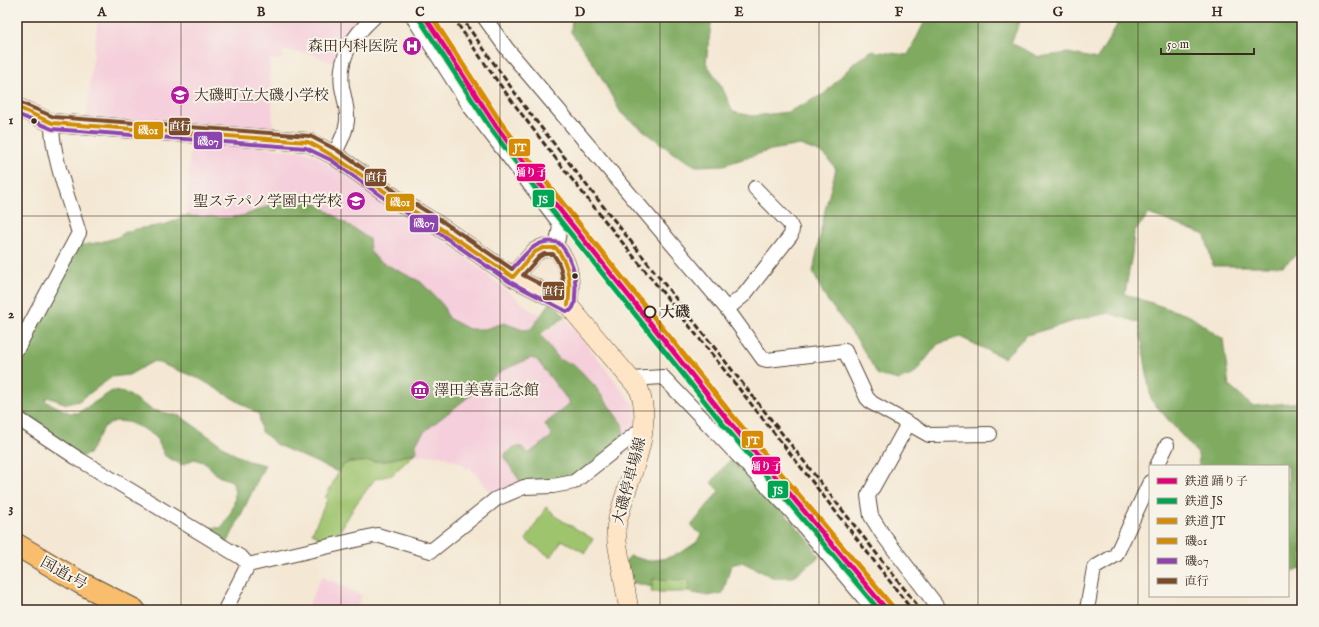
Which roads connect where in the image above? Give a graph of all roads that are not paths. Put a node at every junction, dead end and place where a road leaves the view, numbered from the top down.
1 (374, 17) edge
2 (413, 17) edge
3 (484, 17) edge
4 (17, 107) edge
5 (52, 122) junction
6 (334, 155) junction
7 (755, 188) dead end
8 (556, 248) junction
9 (513, 277) junction
10 (568, 305) junction
11 (727, 309) junction
12 (17, 349) edge
13 (631, 379) junction
14 (17, 418) edge
15 (908, 424) junction
16 (643, 428) junction
17 (990, 434) dead end
18 (1167, 445) dead end
19 (1157, 465) edge
20 (1149, 484) edge
21 (17, 545) edge
22 (248, 564) junction
23 (134, 610) edge
24 (225, 610) edge
25 (628, 610) edge
26 (874, 610) edge
27 (940, 610) edge
28 (1086, 610) edge

1 - 6 street
2 - 8 street
3 - 11 street
4 - 5 street
5 - 6 street
5 - 12 street
6 - 9 street
7 - 11 street
8 - 9 street
8 - 10 street
9 - 10 street
10 - 13 street, 大磯停車場線
11 - 15 street
13 - 16 street, 大磯停車場線
13 - 26 street
14 - 22 street
15 - 17 street
15 - 27 street
16 - 22 street
16 - 25 street, 大磯停車場線
18 - 19 street
20 - 28 street
21 - 23 highway, 国道1号
22 - 24 street

